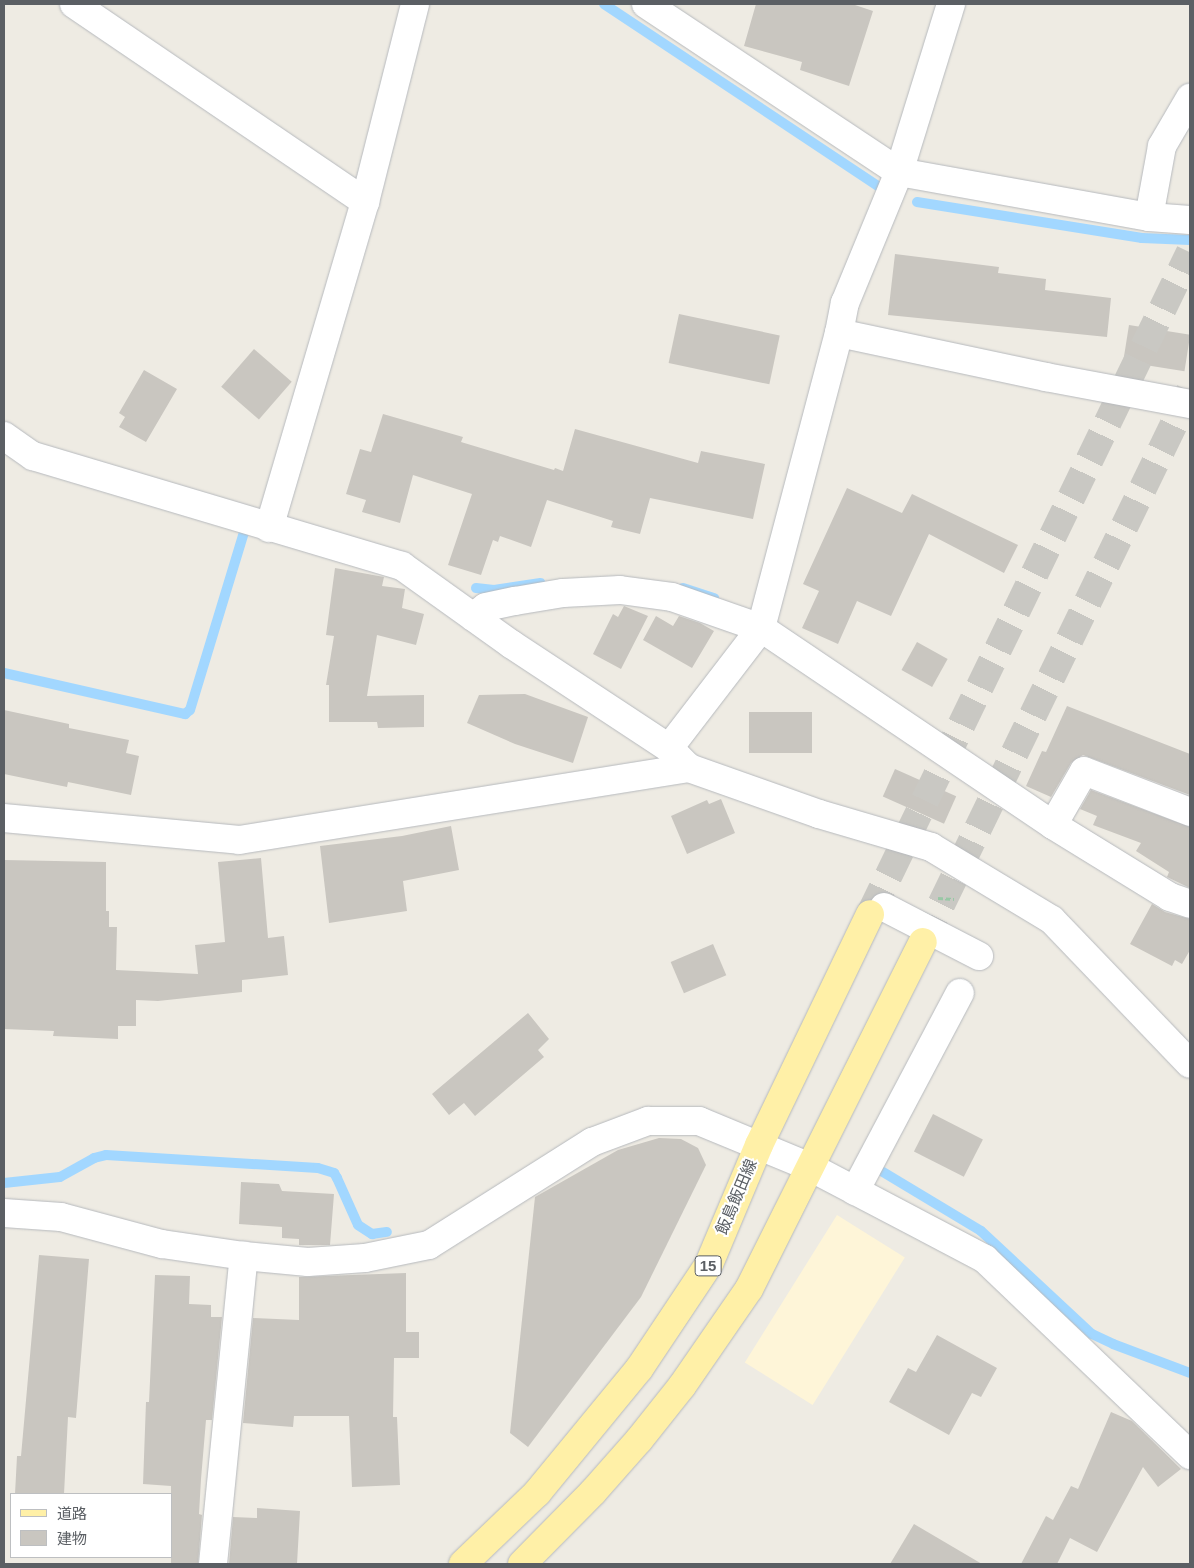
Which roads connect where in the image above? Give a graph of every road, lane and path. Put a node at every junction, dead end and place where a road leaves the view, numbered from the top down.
1 (74, 4) edge
2 (415, 4) edge
3 (646, 4) edge
4 (951, 4) edge
5 (1190, 98) edge
6 (899, 172) junction
7 (365, 202) junction
8 (1149, 217) junction
9 (1190, 220) edge
10 (839, 333) junction
11 (1190, 404) edge
12 (4, 436) edge
13 (270, 528) junction
14 (473, 617) junction
15 (761, 628) junction
16 (669, 748) junction
17 (690, 768) junction
18 (1190, 812) edge
19 (4, 818) edge
20 (1053, 825) junction
21 (931, 898) dead end
22 (957, 899) dead end
23 (1190, 904) edge
24 (877, 911) joint
25 (923, 942) tunnel mouth
26 (978, 956) dead end
27 (960, 993) dead end
28 (1190, 1064) edge
29 (759, 1145) junction
30 (810, 1167) junction
31 (854, 1191) junction
32 (4, 1213) edge
33 (244, 1256) junction
34 (1190, 1455) edge
35 (213, 1564) edge
36 (463, 1564) edge
37 (522, 1564) edge

1 - 7 street
2 - 7 street
3 - 6 street
4 - 6 street
5 - 8 street
6 - 8 street
6 - 10 street
7 - 13 street
8 - 9 street
10 - 11 street
10 - 15 street
12 - 13 street
13 - 14 street
14 - 15 street
14 - 16 street
15 - 16 street
15 - 20 street
16 - 17 street
17 - 19 street
17 - 28 street
18 - 20 street
20 - 23 street
21 - 22 path
24 - 26 street
24 - 29 main road, 飯島飯田線 / 15
25 - 30 main road
27 - 31 street
29 - 30 street
29 - 33 street
29 - 36 main road, 飯島飯田線 / 15
30 - 31 street
30 - 37 main road
31 - 34 street
32 - 33 street
33 - 35 street

